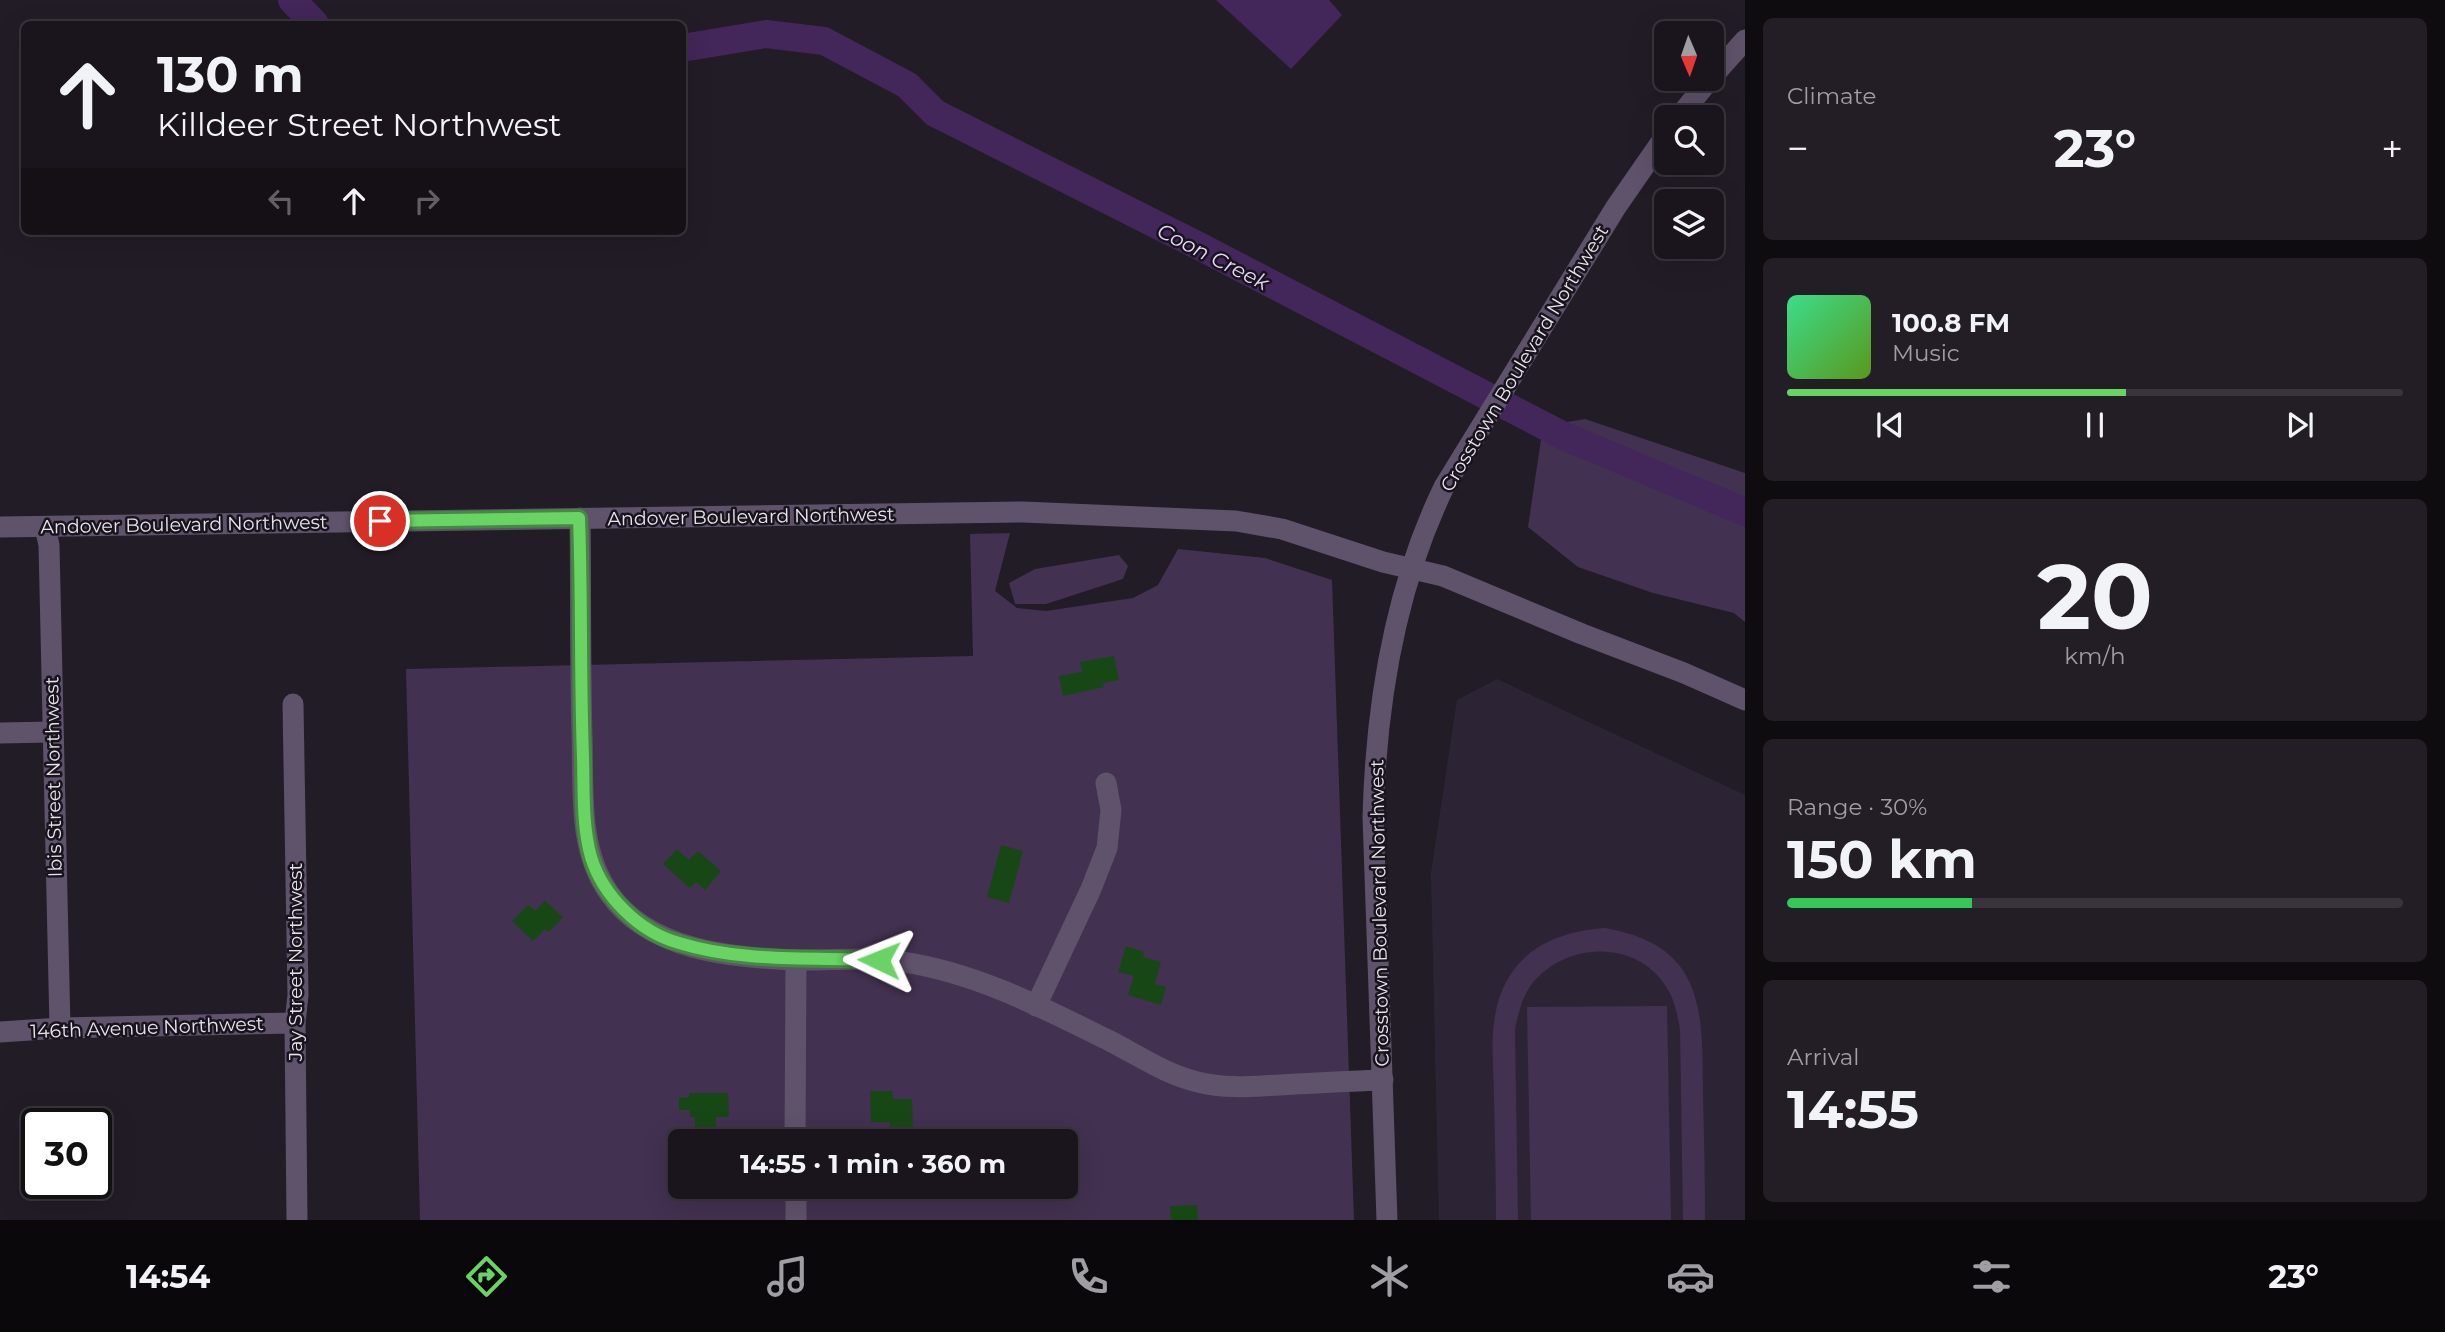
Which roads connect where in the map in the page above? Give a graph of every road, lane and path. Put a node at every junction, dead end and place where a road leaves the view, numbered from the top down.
1 (1745, 40) edge
2 (1724, 63) edge
3 (1700, 91) edge
4 (1689, 105) edge
5 (1654, 152) edge
6 (579, 518) junction
7 (0, 527) edge
8 (45, 527) junction
9 (1412, 569) junction
10 (1745, 700) edge
11 (293, 704) dead end
12 (52, 732) junction
13 (0, 733) edge
14 (1106, 783) dead end
15 (796, 960) junction
16 (1036, 1006) junction
17 (295, 1023) junction
18 (60, 1028) junction
19 (0, 1032) edge
20 (1382, 1080) junction
21 (795, 1129) edge
22 (796, 1199) edge
23 (298, 1220) edge
24 (796, 1220) edge
25 (1387, 1220) edge

1 - 2 street
3 - 4 street
5 - 9 street, Crosstown Boulevard Northwest
6 - 8 street, Andover Boulevard Northwest
6 - 9 street, Andover Boulevard Northwest
6 - 15 street
7 - 8 street, Andover Boulevard Northwest
8 - 12 street, Ibis Street Northwest
9 - 10 street, Andover Boulevard Northwest
9 - 20 street, Crosstown Boulevard Northwest
11 - 17 street, Jay Street Northwest
12 - 13 street
12 - 18 street, Ibis Street Northwest
14 - 16 street
15 - 16 street
15 - 21 street
16 - 20 street
17 - 18 street, 146th Avenue Northwest
17 - 23 street, Jay Street Northwest
18 - 19 street, 146th Avenue Northwest
20 - 25 street, Crosstown Boulevard Northwest
22 - 24 street

